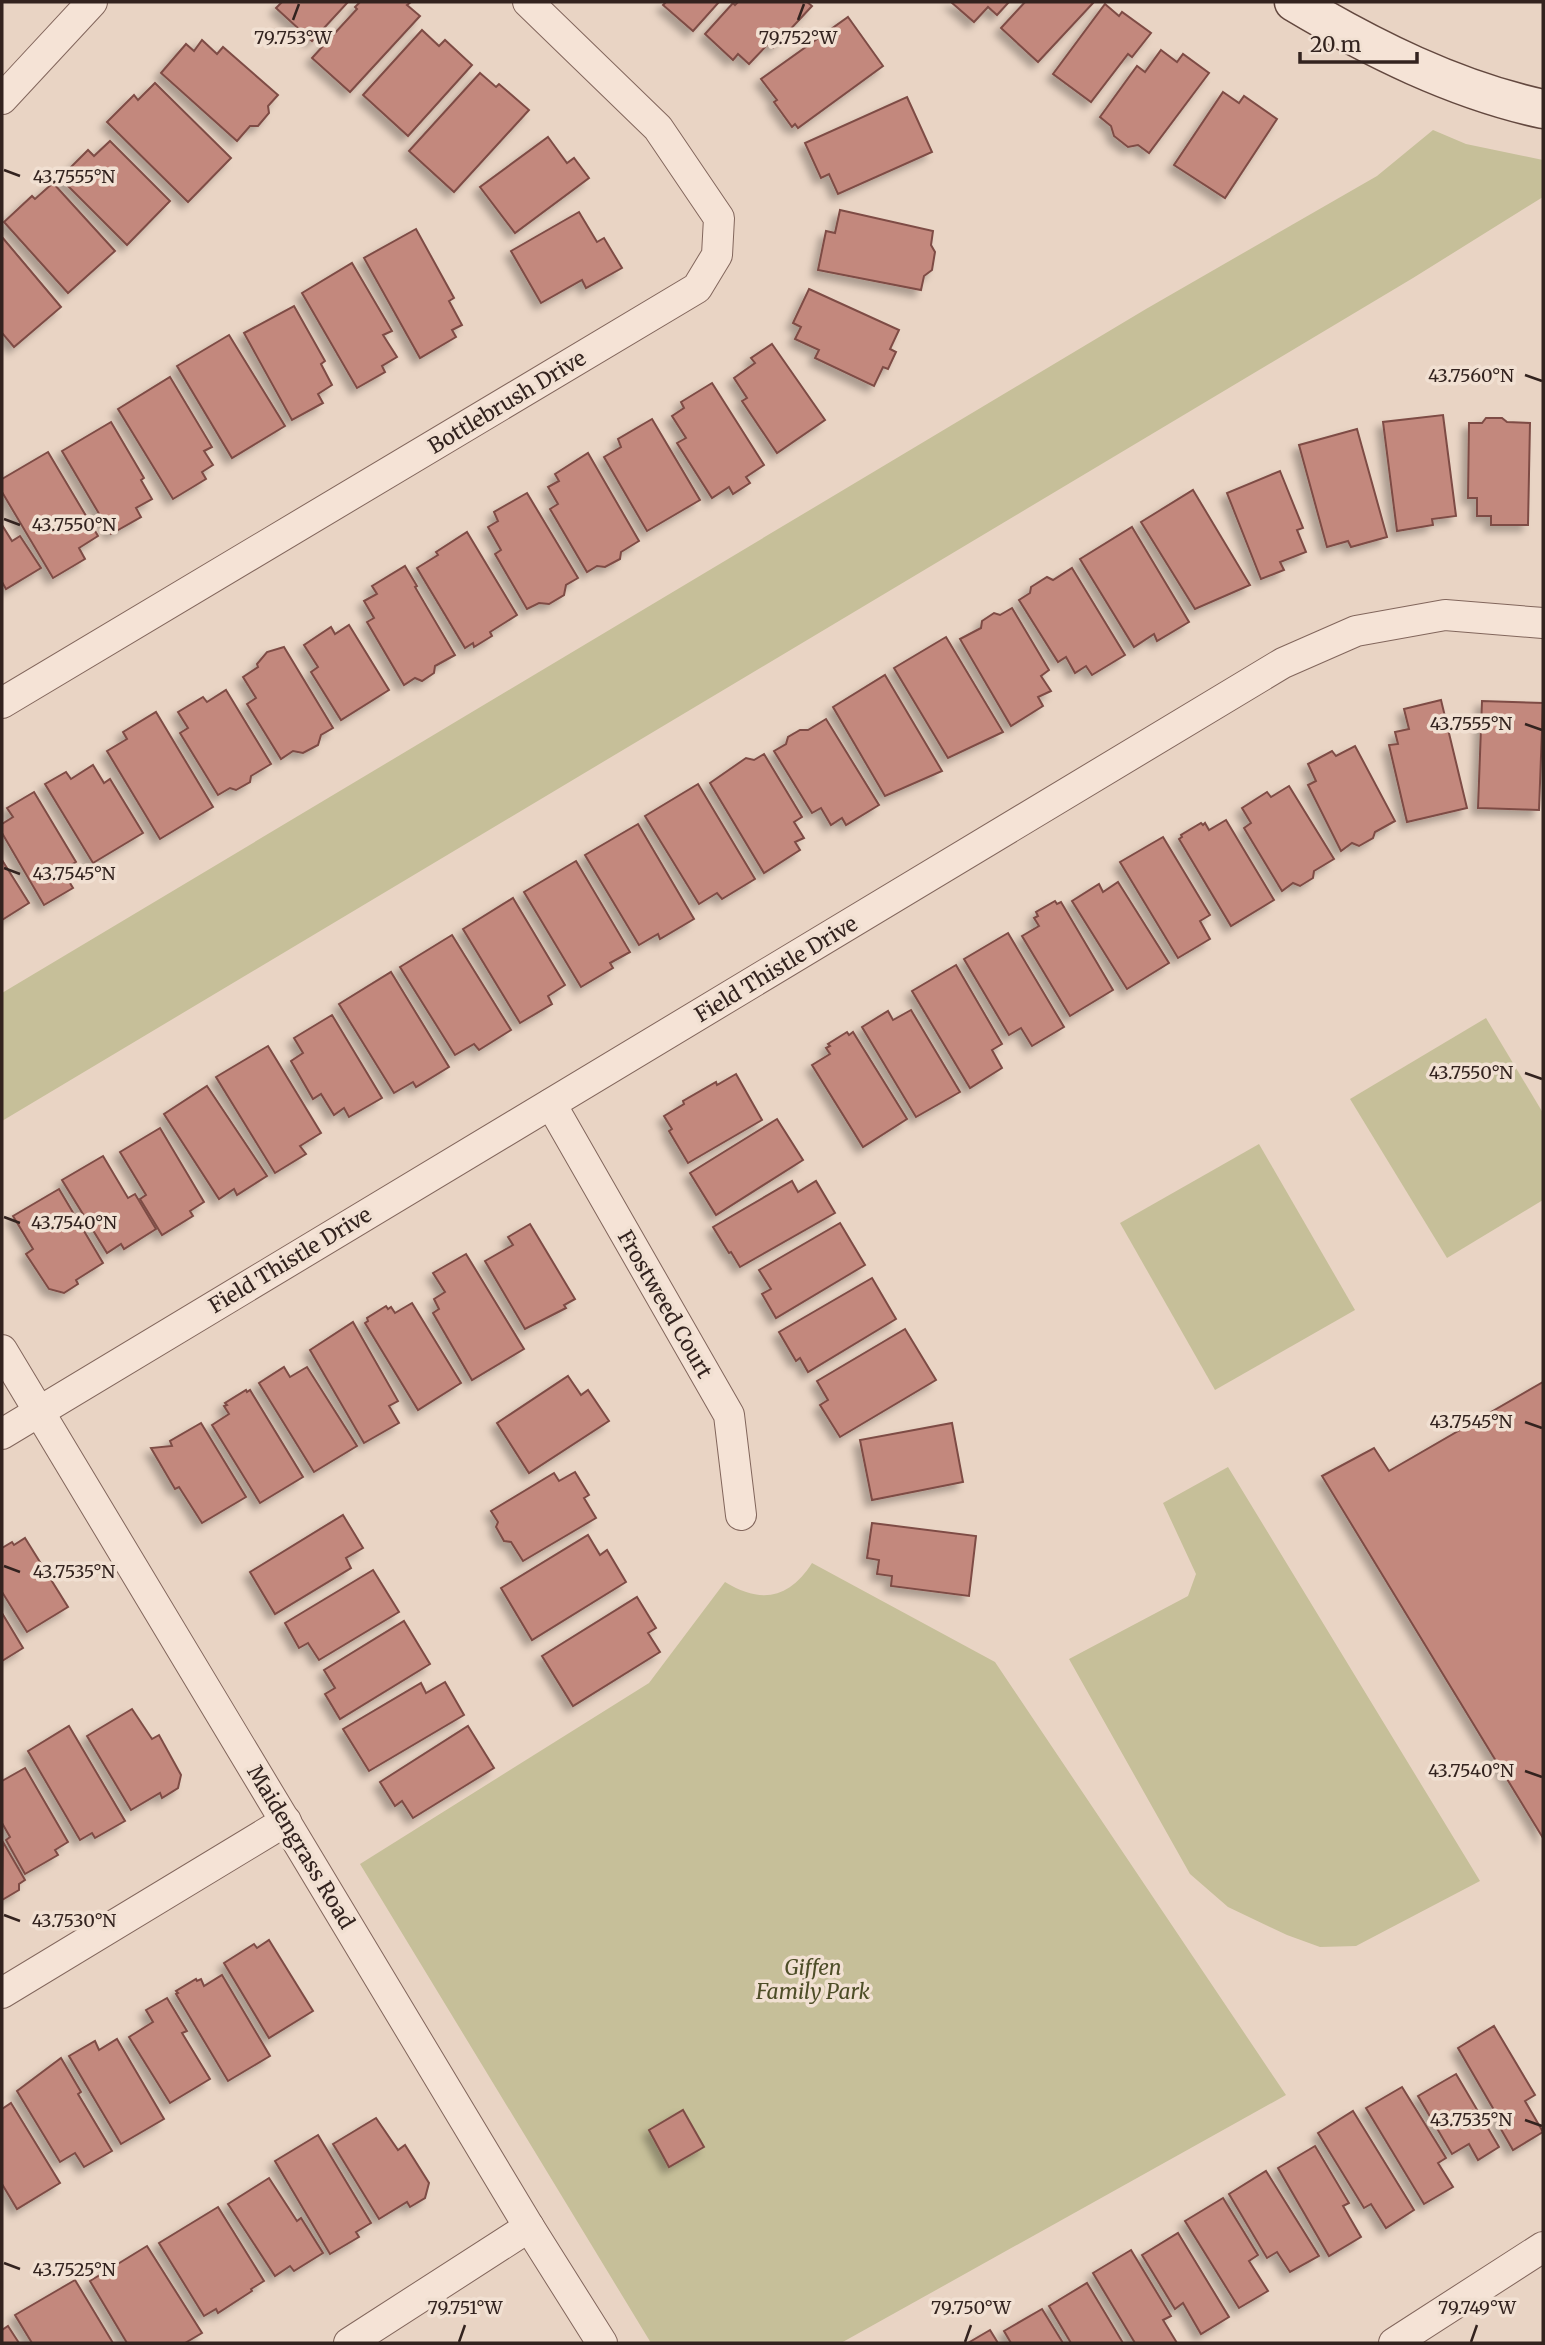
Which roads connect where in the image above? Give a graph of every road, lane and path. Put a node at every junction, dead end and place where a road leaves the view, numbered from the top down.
1 (92, 2) edge
2 (527, 2) edge
3 (1294, 2) edge
4 (2, 99) edge
5 (1543, 109) edge
6 (1543, 623) edge
7 (2, 703) edge
8 (551, 1104) junction
9 (2, 1350) edge
10 (39, 1411) junction
11 (2, 1434) edge
12 (741, 1515) dead end
13 (285, 1821) junction
14 (2, 1993) edge
15 (529, 2227) junction
16 (1543, 2247) edge
17 (349, 2343) edge
18 (602, 2343) edge
19 (1394, 2343) edge

1 - 4 street
2 - 7 street, Bottlebrush Drive
3 - 5 street
6 - 8 street, Field Thistle Drive
8 - 10 street, Field Thistle Drive
8 - 12 street, Frostweed Court
9 - 10 street, Maidengrass Road
10 - 11 street, Field Thistle Drive
10 - 13 street, Maidengrass Road
13 - 14 street
13 - 15 street, Maidengrass Road
15 - 17 street
15 - 18 street, Maidengrass Road
16 - 19 street

